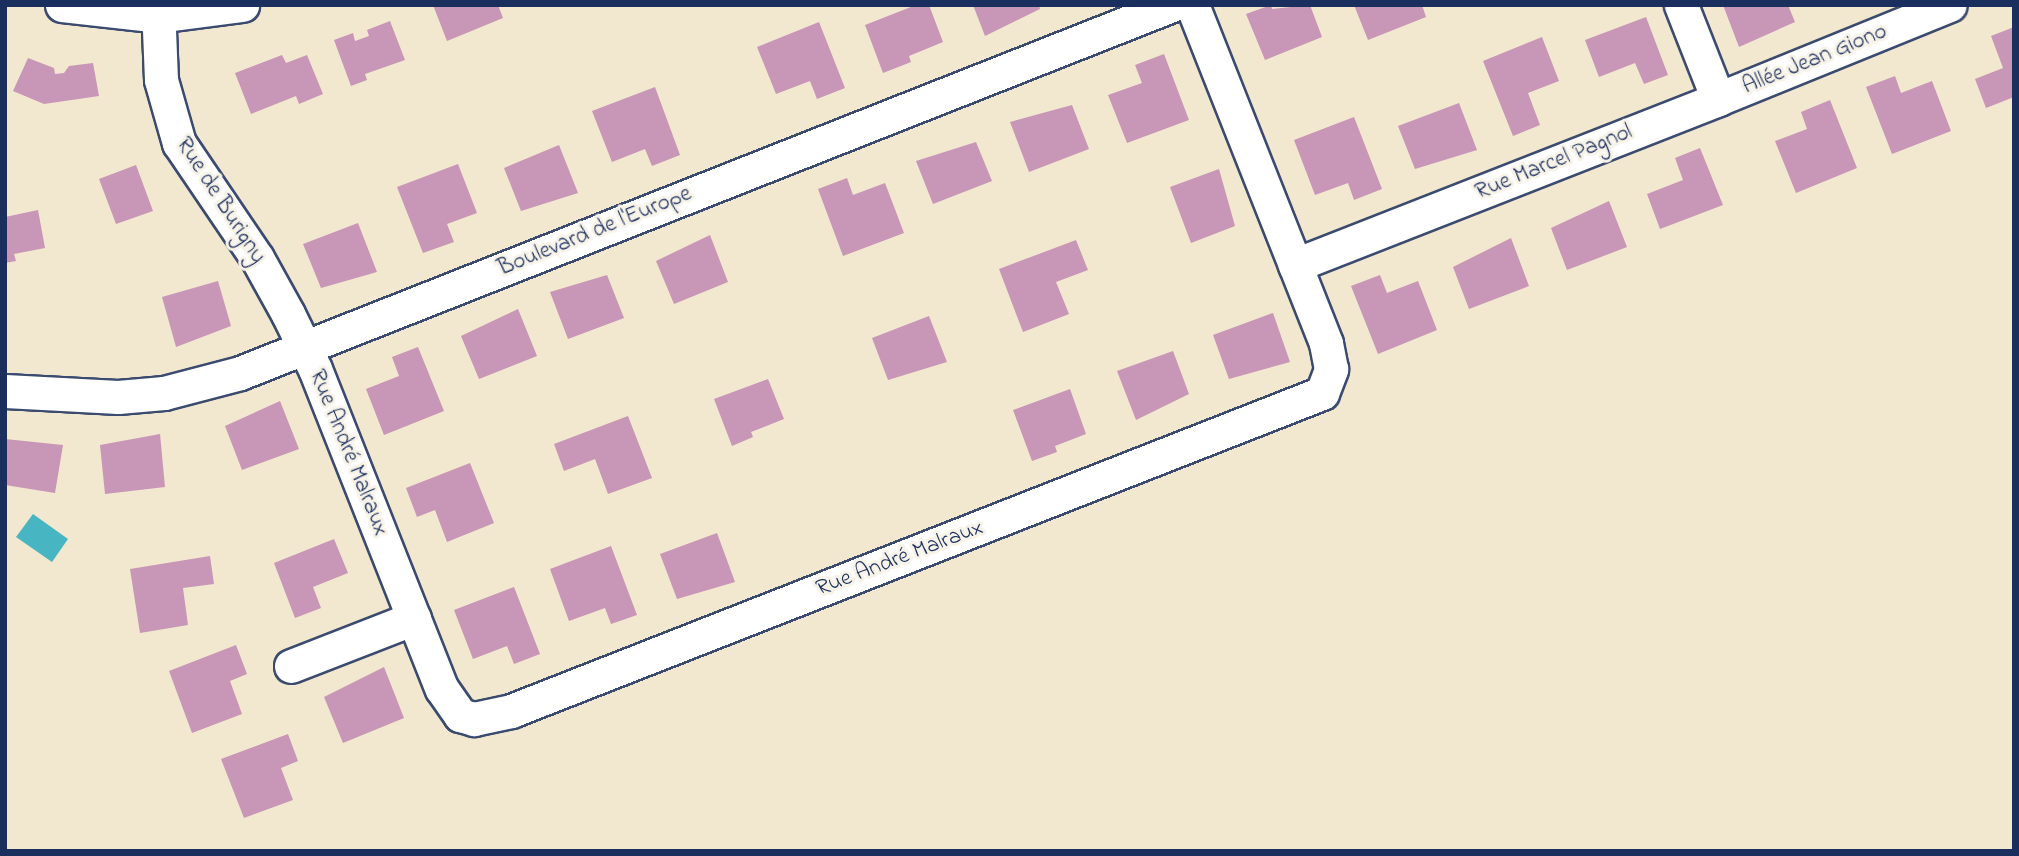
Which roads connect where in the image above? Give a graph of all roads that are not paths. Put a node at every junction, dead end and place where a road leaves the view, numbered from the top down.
1 (62, 5) edge
2 (242, 5) edge
3 (1172, 5) edge
4 (1192, 5) edge
5 (1681, 5) edge
6 (1950, 5) edge
7 (158, 10) edge
8 (1718, 99) junction
9 (1295, 265) junction
10 (305, 347) junction
11 (5, 391) edge
12 (414, 618) junction
13 (291, 666) dead end

1 - 7 street
2 - 7 street
3 - 10 street, Boulevard de l'Europe
4 - 9 street, Rue André Malraux
5 - 8 street
6 - 8 street, Allée Jean Giono
7 - 10 street, Rue de Burigny
8 - 9 street, Rue Marcel Pagnol
9 - 12 street, Rue André Malraux
10 - 11 street, Boulevard de l'Europe
10 - 12 street, Rue André Malraux
12 - 13 street

